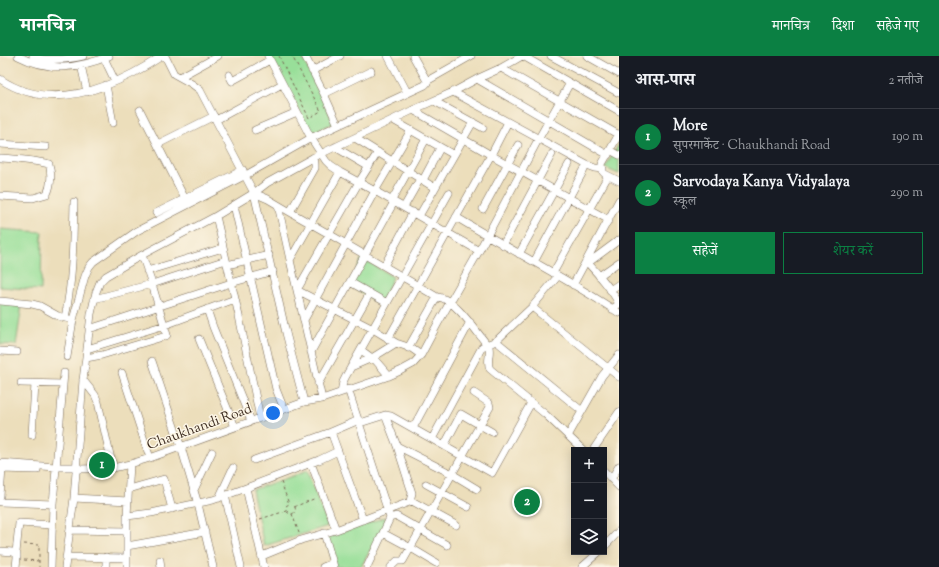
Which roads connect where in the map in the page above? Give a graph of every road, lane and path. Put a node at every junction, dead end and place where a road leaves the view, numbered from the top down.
1 (18, 56) edge
2 (33, 56) edge
3 (83, 56) edge
4 (162, 56) edge
5 (165, 56) edge
6 (218, 56) edge
7 (279, 56) edge
8 (292, 56) edge
9 (305, 56) edge
10 (340, 56) edge
11 (388, 56) edge
12 (414, 56) edge
13 (472, 56) edge
14 (523, 56) edge
15 (551, 56) edge
16 (587, 56) edge
17 (106, 57) edge
18 (269, 58) edge
19 (81, 65) junction
20 (501, 68) junction
21 (312, 71) junction
22 (371, 71) dead end
23 (619, 74) edge
24 (229, 75) dead end
25 (180, 77) junction
26 (0, 79) edge
27 (477, 79) junction
28 (115, 81) junction
29 (427, 81) junction
30 (570, 83) junction
31 (282, 84) junction
32 (106, 85) junction
33 (87, 92) junction
34 (408, 92) junction
35 (453, 92) junction
36 (619, 93) edge
37 (324, 94) junction
38 (434, 101) junction
39 (560, 102) junction
40 (140, 110) dead end
41 (413, 110) junction
42 (297, 112) junction
43 (619, 112) edge
44 (215, 118) junction
45 (393, 120) junction
46 (549, 120) junction
47 (473, 122) junction
48 (508, 122) junction
49 (113, 123) dead end
50 (338, 125) junction
51 (483, 128) dead end
52 (255, 130) dead end
53 (411, 130) junction
54 (619, 135) edge
55 (311, 138) junction
56 (355, 138) junction
57 (539, 138) junction
58 (426, 139) junction
59 (463, 139) junction
60 (0, 144) edge
61 (158, 144) junction
62 (518, 145) dead end
63 (46, 147) dead end
64 (336, 147) junction
65 (440, 148) junction
66 (378, 152) junction
67 (609, 153) junction
68 (321, 154) junction
69 (552, 154) dead end
70 (454, 155) junction
71 (491, 155) junction
72 (619, 155) edge
73 (0, 158) edge
74 (314, 158) junction
75 (392, 162) junction
76 (508, 164) junction
77 (569, 164) dead end
78 (369, 167) junction
79 (603, 169) junction
80 (584, 170) dead end
81 (409, 171) junction
82 (340, 172) junction
83 (522, 172) junction
84 (244, 173) junction
85 (608, 176) junction
86 (421, 179) junction
87 (619, 180) edge
88 (538, 181) junction
89 (358, 182) junction
90 (435, 188) junction
91 (555, 190) junction
92 (375, 191) junction
93 (254, 193) junction
94 (449, 193) dead end
95 (0, 196) edge
96 (569, 198) junction
97 (185, 199) junction
98 (619, 200) edge
99 (393, 201) junction
100 (74, 202) dead end
101 (234, 205) junction
102 (278, 205) junction
103 (404, 207) junction
104 (483, 209) dead end
105 (589, 209) junction
106 (290, 212) junction
107 (156, 213) dead end
108 (416, 214) junction
109 (216, 216) junction
110 (456, 217) junction
111 (609, 220) junction
112 (432, 223) junction
113 (310, 224) junction
114 (448, 232) junction
115 (329, 234) junction
116 (488, 236) junction
117 (619, 240) edge
118 (347, 244) junction
119 (503, 245) junction
120 (223, 248) junction
121 (479, 251) junction
122 (365, 254) junction
123 (520, 254) junction
124 (142, 255) junction
125 (269, 255) junction
126 (246, 260) junction
127 (290, 260) junction
128 (534, 262) junction
129 (587, 262) junction
130 (619, 262) edge
131 (227, 263) junction
132 (384, 266) junction
133 (147, 271) junction
134 (273, 271) junction
135 (555, 274) junction
136 (599, 276) junction
137 (402, 277) junction
138 (251, 278) junction
139 (350, 282) junction
140 (231, 283) junction
141 (152, 284) junction
142 (573, 284) junction
143 (619, 284) edge
144 (418, 286) junction
145 (297, 290) junction
146 (610, 290) junction
147 (370, 294) junction
148 (437, 297) junction
149 (94, 299) junction
150 (235, 299) junction
151 (315, 300) junction
152 (0, 301) edge
153 (450, 302) junction
154 (387, 303) junction
155 (159, 306) junction
156 (532, 307) junction
157 (207, 309) junction
158 (612, 309) junction
159 (335, 310) junction
160 (619, 314) edge
161 (65, 318) junction
162 (73, 320) junction
163 (304, 320) junction
164 (354, 320) junction
165 (470, 322) junction
166 (164, 325) junction
167 (89, 329) junction
168 (372, 329) junction
169 (198, 339) dead end
170 (388, 339) junction
171 (496, 341) junction
172 (396, 343) junction
173 (487, 345) junction
174 (408, 348) junction
175 (87, 349) junction
176 (361, 350) junction
177 (0, 352) edge
178 (17, 352) dead end
179 (311, 352) junction
180 (421, 355) junction
181 (619, 355) edge
182 (67, 357) dead end
183 (86, 358) junction
184 (372, 358) junction
185 (152, 361) dead end
186 (351, 368) junction
187 (608, 369) junction
188 (64, 373) dead end
189 (122, 373) dead end
190 (389, 376) junction
191 (619, 377) edge
192 (83, 380) junction
193 (22, 383) dead end
194 (35, 384) junction
195 (64, 384) junction
196 (318, 384) junction
197 (348, 389) junction
198 (340, 392) junction
199 (474, 394) dead end
200 (322, 399) junction
201 (304, 402) junction
202 (531, 403) junction
203 (284, 409) junction
204 (582, 411) junction
205 (619, 412) edge
206 (385, 415) junction
207 (260, 418) junction
208 (251, 421) junction
209 (360, 422) junction
210 (480, 425) junction
211 (235, 427) junction
212 (413, 428) junction
213 (330, 432) junction
214 (492, 432) dead end
215 (32, 435) dead end
216 (568, 436) junction
217 (432, 439) junction
218 (397, 446) junction
219 (444, 446) junction
220 (181, 447) junction
221 (580, 447) edge
222 (595, 447) edge
223 (212, 452) dead end
224 (338, 452) junction
225 (462, 456) junction
226 (150, 458) junction
227 (254, 460) dead end
228 (311, 463) junction
229 (130, 464) junction
230 (619, 466) edge
231 (1, 467) edge
232 (56, 468) junction
233 (113, 468) junction
234 (233, 468) dead end
235 (77, 469) junction
236 (452, 474) junction
237 (607, 474) edge
238 (279, 476) junction
239 (611, 478) junction
240 (426, 484) dead end
241 (619, 487) edge
242 (246, 488) junction
243 (129, 489) junction
244 (477, 489) dead end
245 (194, 490) junction
246 (442, 493) junction
247 (323, 495) junction
248 (0, 496) edge
249 (222, 496) junction
250 (74, 498) junction
251 (128, 501) junction
252 (0, 502) edge
253 (410, 502) junction
254 (53, 504) junction
255 (198, 504) junction
256 (290, 504) junction
257 (294, 507) junction
258 (468, 508) dead end
259 (172, 509) junction
260 (286, 510) junction
261 (388, 510) junction
262 (431, 511) junction
263 (292, 514) junction
264 (127, 516) junction
265 (390, 518) junction
266 (363, 520) junction
267 (254, 521) junction
268 (52, 525) junction
269 (456, 525) dead end
270 (70, 530) junction
271 (336, 530) junction
272 (421, 530) junction
273 (127, 531) junction
274 (205, 532) junction
275 (324, 533) junction
276 (383, 533) junction
277 (618, 535) edge
278 (301, 540) junction
279 (24, 544) dead end
280 (607, 544) edge
281 (447, 545) dead end
282 (127, 546) junction
283 (410, 548) junction
284 (0, 551) edge
285 (16, 553) junction
286 (596, 555) edge
287 (262, 556) junction
288 (66, 557) junction
289 (106, 557) junction
290 (127, 558) junction
291 (23, 560) dead end
292 (40, 561) junction
293 (436, 563) dead end
294 (333, 565) edge
295 (16, 567) edge
296 (39, 567) edge
297 (51, 567) edge
298 (65, 567) edge
299 (106, 567) edge
300 (127, 567) edge
301 (213, 567) edge
302 (241, 567) edge
303 (264, 567) edge
304 (322, 567) edge
305 (366, 567) edge
306 (391, 567) edge
307 (582, 567) edge

1 - 19 street
2 - 3 street
4 - 28 street
5 - 25 street
6 - 25 street
7 - 8 path
9 - 21 street
10 - 21 street
11 - 34 street
12 - 29 street
13 - 29 street
14 - 20 street
14 - 30 street
15 - 36 street
16 - 23 street
17 - 19 street
17 - 28 street
18 - 24 street
18 - 31 street
19 - 33 street
20 - 27 street
20 - 39 street
21 - 37 street
22 - 37 street
25 - 44 street
26 - 33 street
27 - 35 street
27 - 46 street
28 - 32 street
29 - 34 street
30 - 39 street
30 - 43 street
31 - 42 street
31 - 44 street
32 - 33 street
32 - 49 street
34 - 50 street
35 - 38 street
35 - 48 street
37 - 50 street
38 - 41 street
38 - 47 street
39 - 46 street
39 - 54 street
40 - 61 street
41 - 45 street
41 - 59 street
42 - 52 street
42 - 55 street
44 - 61 street
44 - 84 street
45 - 53 street
45 - 56 street
46 - 57 street
46 - 67 street
47 - 51 street
47 - 59 street
48 - 57 street
48 - 71 street
50 - 55 street
53 - 58 street
53 - 75 street
54 - 67 street
55 - 68 street
55 - 84 street
56 - 64 street
56 - 66 street
57 - 79 street
57 - 83 street
58 - 65 street
58 - 81 street
59 - 70 street
59 - 71 street
60 - 63 street
61 - 97 street
62 - 76 street
64 - 68 street
64 - 78 street
65 - 70 street
65 - 86 street
66 - 75 street
66 - 78 street
67 - 72 street
67 - 79 street
68 - 74 street
68 - 82 street
69 - 88 street
70 - 90 street
71 - 76 street
71 - 110 street
73 - 95 street
74 - 93 street
74 - 106 street
75 - 81 street
75 - 92 street
76 - 83 street
76 - 104 street
77 - 91 street
78 - 89 street
79 - 85 street
80 - 96 street
81 - 86 street
81 - 99 street
82 - 89 street
82 - 113 street
83 - 88 street
83 - 116 street
84 - 93 street
84 - 97 street
84 - 162 street
85 - 87 street
85 - 105 street
86 - 90 street
86 - 103 street
88 - 91 street
88 - 119 street
89 - 92 street
89 - 115 street
90 - 108 street
91 - 96 street
91 - 123 street
92 - 99 street
92 - 118 street
93 - 101 street
93 - 102 street
93 - 125 street
94 - 112 street
96 - 105 street
96 - 128 street
97 - 107 street
98 - 111 street
99 - 103 street
99 - 122 street
100 - 161 street
101 - 109 street
101 - 126 street
102 - 106 street
102 - 127 street
103 - 108 street
105 - 111 street
105 - 135 street
106 - 113 street
108 - 112 street
108 - 132 street
109 - 120 street
109 - 124 street
110 - 114 street
110 - 116 street
111 - 129 street
112 - 114 street
112 - 137 street
113 - 115 street
113 - 127 street
114 - 121 street
114 - 144 street
115 - 118 street
115 - 145 street
116 - 119 street
116 - 121 street
117 - 129 street
118 - 122 street
118 - 151 street
119 - 123 street
120 - 131 street
120 - 133 street
121 - 153 street
122 - 132 street
122 - 139 street
123 - 128 street
124 - 133 street
124 - 149 street
125 - 126 street
125 - 134 street
126 - 131 street
126 - 138 street
127 - 145 street
128 - 135 street
129 - 136 street
129 - 142 street
130 - 136 street
131 - 140 street
131 - 141 street
132 - 137 street
133 - 141 street
134 - 138 street
134 - 201 street
135 - 142 street
135 - 156 street
136 - 146 street
137 - 144 street
137 - 154 street
138 - 140 street
138 - 203 street
139 - 147 street
139 - 159 street
140 - 150 street
140 - 155 street
141 - 149 street
141 - 155 street
142 - 158 street
143 - 146 street
144 - 148 street
144 - 170 street
145 - 151 street
145 - 163 street
146 - 158 street
147 - 154 street
147 - 164 street
148 - 153 street
148 - 174 street
149 - 167 street
150 - 157 street
150 - 207 street
151 - 159 street
151 - 163 street
152 - 161 street
153 - 165 street
153 - 180 street
154 - 168 street
155 - 166 street
155 - 167 street
156 - 171 street
156 - 187 street
157 - 166 street
157 - 208 street
158 - 160 street
159 - 164 street
159 - 179 street
161 - 162 street
162 - 182 street
163 - 179 street
164 - 168 street
164 - 196 street
165 - 173 street
165 - 212 street
166 - 175 street
166 - 183 street
167 - 175 street
168 - 170 street
168 - 176 street
169 - 211 street
170 - 172 street
171 - 173 street
171 - 204 street
172 - 174 street
172 - 184 street
173 - 202 street
173 - 217 street
174 - 180 street
175 - 183 street
176 - 184 street
176 - 186 street
177 - 178 street
179 - 196 street
180 - 190 street, Chaukhandi Road
181 - 187 street
183 - 192 street
184 - 186 street
184 - 190 street
185 - 220 street
186 - 198 street
187 - 191 street
187 - 204 street
188 - 195 street
189 - 226 street
190 - 197 street, Chaukhandi Road
192 - 233 street
192 - 235 street
193 - 194 street
194 - 195 street
194 - 215 street
195 - 232 street
196 - 200 street
197 - 198 street, Chaukhandi Road
197 - 209 street
198 - 200 street, Chaukhandi Road
199 - 210 street
200 - 201 street, Chaukhandi Road
201 - 203 street, Chaukhandi Road
202 - 216 street
202 - 225 street
203 - 207 street, Chaukhandi Road
204 - 216 street
205 - 222 street
206 - 209 street
206 - 212 street
206 - 218 street
207 - 208 street, Chaukhandi Road
208 - 211 street, Chaukhandi Road
209 - 213 street
209 - 261 street
210 - 214 street
210 - 219 street
210 - 225 street
211 - 220 street, Chaukhandi Road
212 - 217 street
213 - 224 street
213 - 227 street
216 - 221 street
217 - 219 street
218 - 236 street
218 - 253 street
219 - 225 street
220 - 226 street, Chaukhandi Road
220 - 245 street
223 - 245 street
224 - 228 street
224 - 266 street
225 - 236 street
226 - 229 street, Chaukhandi Road
228 - 238 street
228 - 247 street
229 - 233 street, Chaukhandi Road
229 - 243 street
230 - 239 street
231 - 232 street, Chaukhandi Road
231 - 248 street
232 - 235 street, Chaukhandi Road
232 - 254 street
233 - 235 street, Chaukhandi Road
234 - 249 street
235 - 250 street
236 - 244 street
236 - 246 street
237 - 239 street
238 - 242 street
238 - 256 path
239 - 241 street
240 - 246 street
242 - 249 street
242 - 267 street
243 - 251 street
243 - 259 street
245 - 255 street
246 - 258 street
246 - 262 street
247 - 257 path
247 - 271 street
249 - 255 street
249 - 302 street
250 - 251 street
250 - 270 street
251 - 264 street
252 - 254 street
253 - 261 street
253 - 262 street
254 - 268 street
255 - 259 street
255 - 274 street
256 - 257 path
256 - 260 path
257 - 263 path
259 - 264 street
260 - 263 path
260 - 267 path
261 - 265 street
261 - 266 street
262 - 269 street
262 - 272 street
263 - 278 path
264 - 273 street
265 - 272 street
265 - 276 street
266 - 271 street
267 - 287 street
268 - 285 street
268 - 297 street
270 - 273 street
270 - 288 street
271 - 275 street
272 - 281 street
272 - 283 street
273 - 282 street
274 - 282 street
274 - 301 street
275 - 278 street
275 - 294 street
276 - 283 street
276 - 305 street
277 - 280 street
278 - 287 street
279 - 292 path
282 - 290 street
283 - 293 street
283 - 306 street
284 - 285 street
285 - 295 street
286 - 307 street
287 - 303 street
288 - 289 street
288 - 298 street
289 - 290 street
289 - 299 street
290 - 300 street
291 - 292 path
292 - 296 path
294 - 304 street

